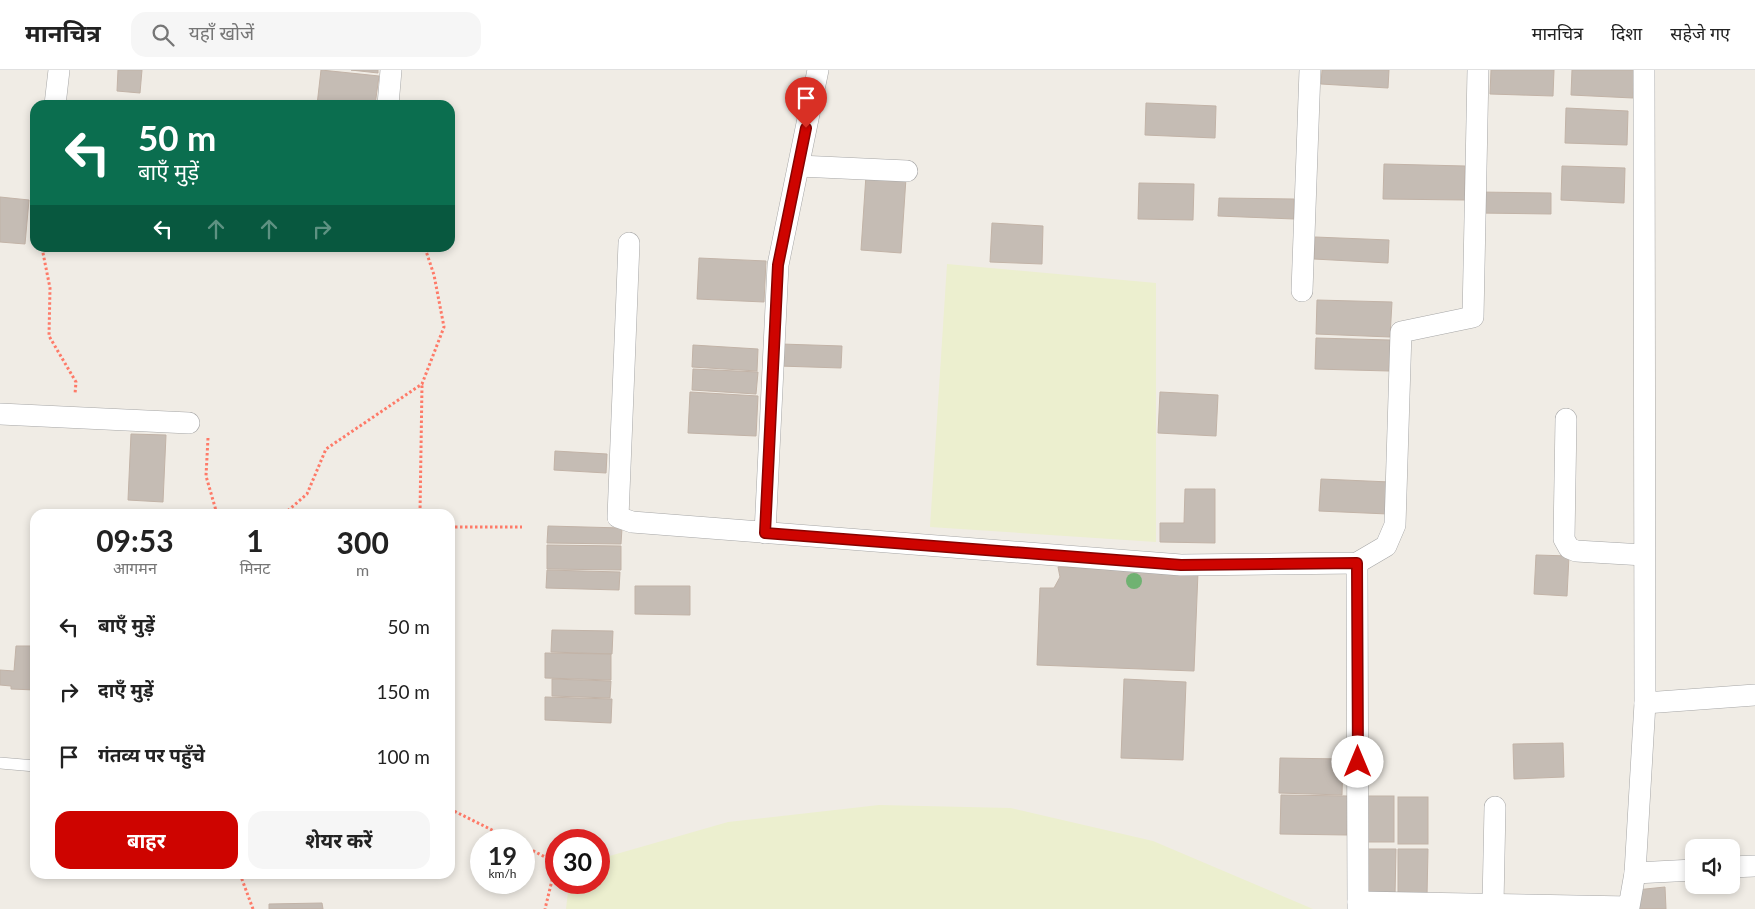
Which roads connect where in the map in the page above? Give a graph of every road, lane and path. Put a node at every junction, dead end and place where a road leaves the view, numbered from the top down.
1 (59, 70) edge
2 (391, 70) edge
3 (818, 70) edge
4 (1310, 70) edge
5 (1478, 70) edge
6 (1644, 70) edge
7 (56, 100) edge
8 (388, 100) edge
9 (799, 166) junction
10 (907, 171) dead end
11 (629, 243) dead end
12 (43, 252) edge
13 (426, 252) edge
14 (1302, 291) dead end
15 (422, 384) junction
16 (0, 414) edge
17 (75, 418) junction
18 (1566, 419) dead end
19 (189, 423) joint
20 (216, 509) edge
21 (290, 509) edge
22 (419, 509) edge
23 (455, 527) edge
24 (522, 527) dead end
25 (765, 533) junction
26 (1644, 555) junction
27 (1357, 563) junction
28 (1755, 695) edge
29 (1645, 703) junction
30 (0, 763) edge
31 (30, 766) edge
32 (1495, 807) dead end
33 (455, 812) edge
34 (490, 829) edge
35 (535, 852) edge
36 (1755, 866) edge
37 (1740, 867) edge
38 (1685, 870) edge
39 (1635, 873) junction
40 (242, 879) edge
41 (1493, 904) junction
42 (1358, 906) edge
43 (253, 909) edge
44 (546, 909) edge

1 - 7 street
2 - 8 street
3 - 9 street
4 - 14 street
5 - 27 street
6 - 26 street
9 - 10 street
9 - 25 street
11 - 25 street
12 - 17 path
13 - 15 path
15 - 21 path
15 - 22 path
16 - 17 street
17 - 19 street
18 - 26 street
19 - 20 path
23 - 24 path
25 - 27 street
26 - 29 street
27 - 42 street
28 - 29 street
29 - 39 street
30 - 31 lane
32 - 41 street
33 - 34 path
35 - 44 path
36 - 37 street
38 - 39 street
39 - 41 street
40 - 43 path
41 - 42 street

